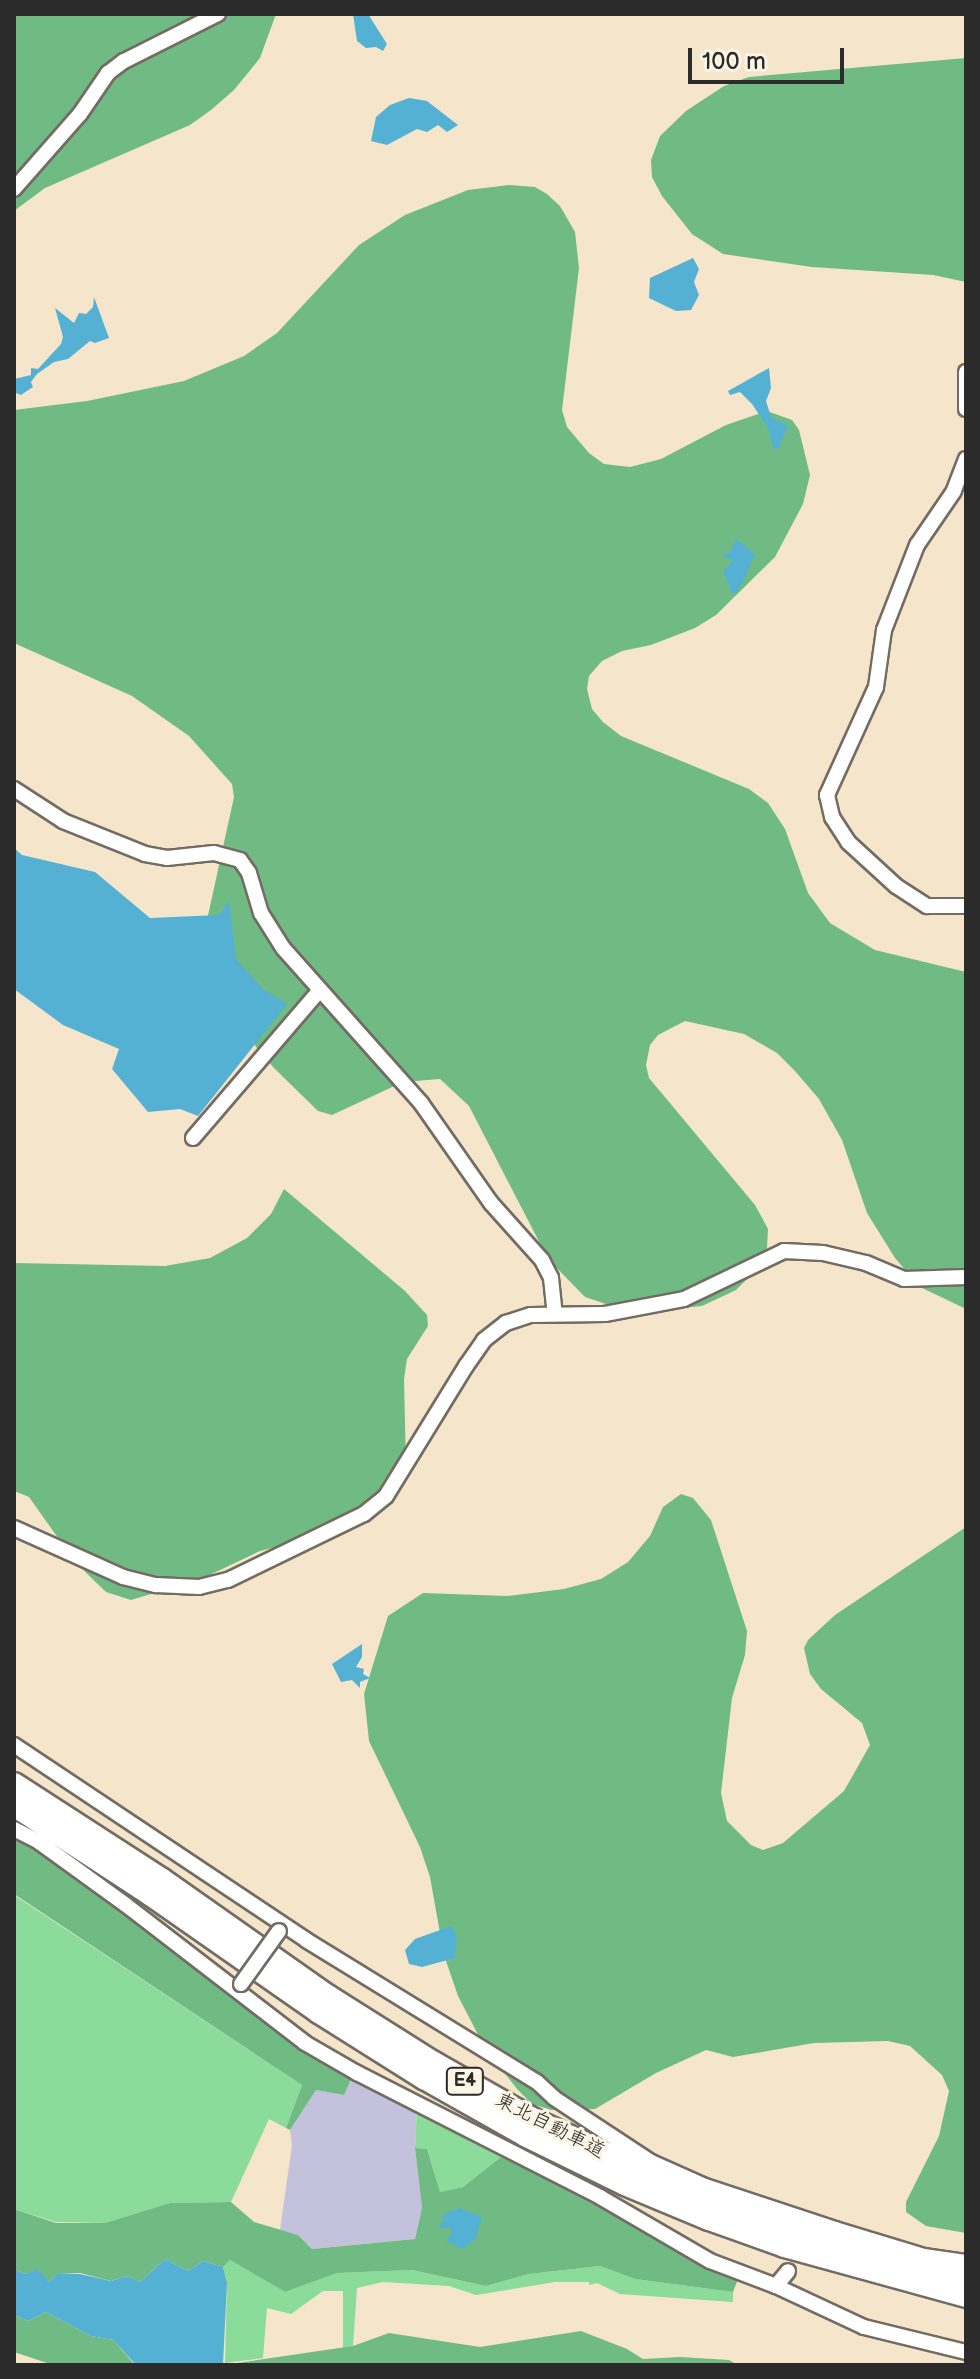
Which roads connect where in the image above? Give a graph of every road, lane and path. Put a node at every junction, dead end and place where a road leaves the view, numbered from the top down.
1 (218, 14) edge
2 (14, 189) edge
3 (966, 372) edge
4 (966, 409) edge
5 (966, 459) edge
6 (14, 789) edge
7 (966, 906) edge
8 (320, 990) junction
9 (193, 1138) dead end
10 (966, 1277) edge
11 (555, 1314) junction
12 (14, 1528) edge
13 (14, 1745) edge
14 (14, 1784) edge
15 (14, 1805) edge
16 (14, 1829) edge
17 (280, 1927) junction
18 (238, 1986) junction
19 (966, 2262) edge
20 (788, 2271) dead end
21 (966, 2277) edge
22 (776, 2286) junction
23 (966, 2296) edge
24 (966, 2352) edge

1 - 2 street
3 - 4 street
5 - 7 street
6 - 8 street
8 - 9 street
8 - 11 street
10 - 11 street
11 - 12 street
13 - 17 street
14 - 21 highway, 東北自動車道 / E4
15 - 23 highway, 東北自動車道 / E4
16 - 18 street
17 - 18 street, bridge
17 - 19 street
18 - 22 street
20 - 22 street
22 - 24 street

